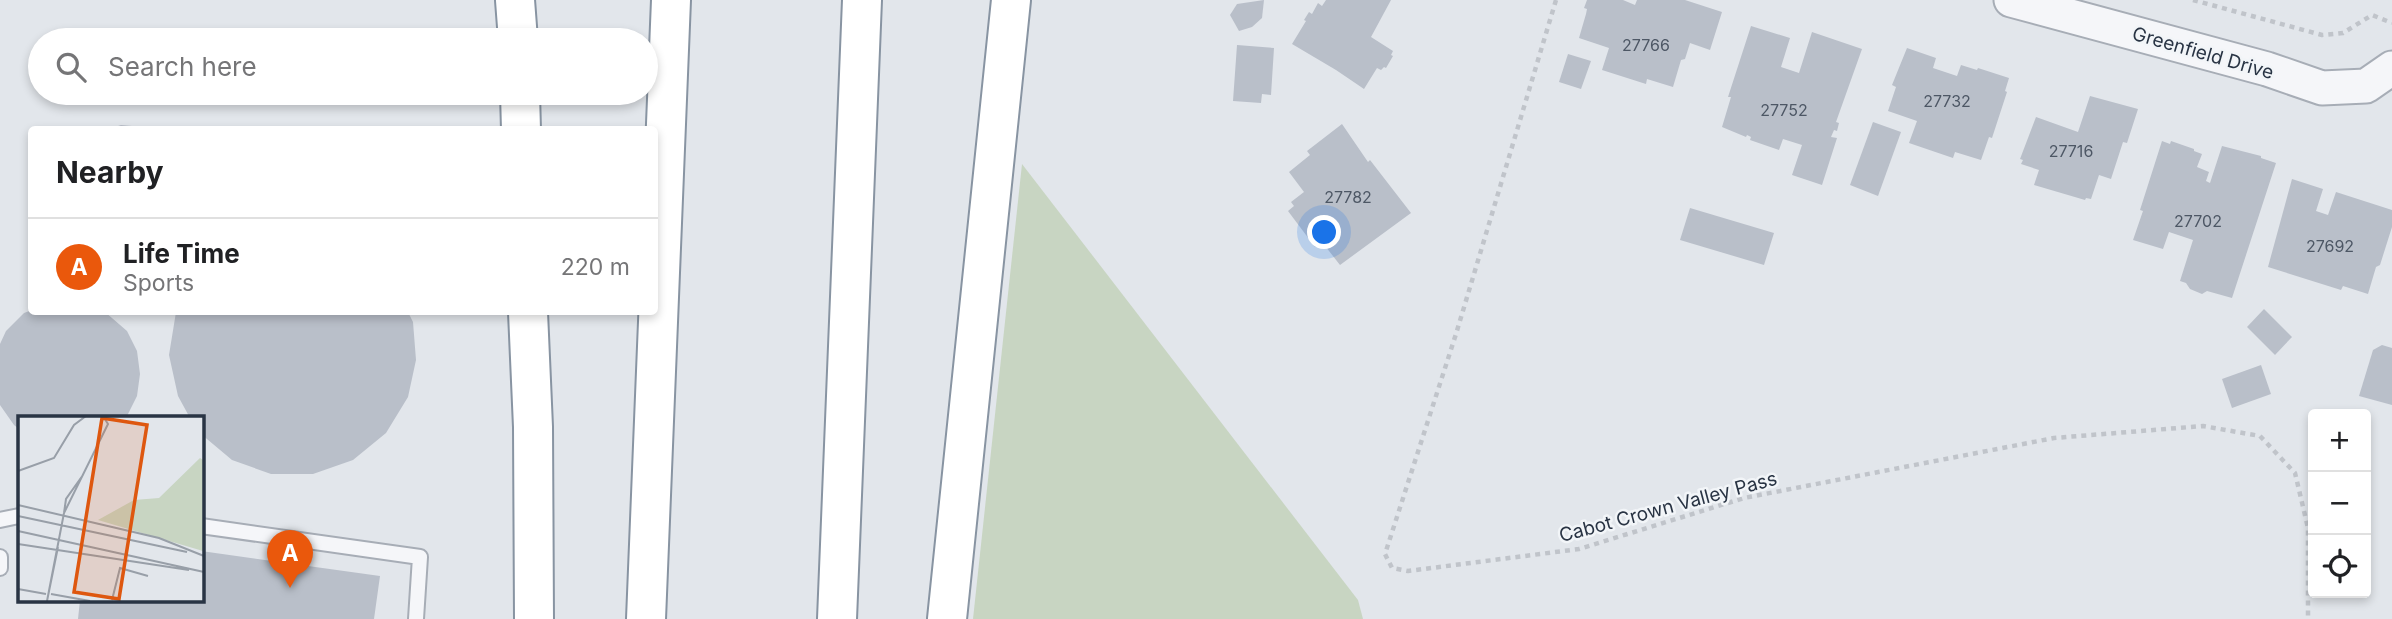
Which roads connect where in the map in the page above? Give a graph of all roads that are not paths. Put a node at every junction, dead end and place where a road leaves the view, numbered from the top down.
1 (515, 0) edge
2 (671, 0) edge
3 (862, 0) edge
4 (1011, 0) edge
5 (2011, 0) edge
6 (517, 28) edge
7 (2392, 68) edge
8 (520, 105) edge
9 (521, 126) edge
10 (528, 315) edge
11 (18, 516) edge
12 (0, 520) edge
13 (203, 526) edge
14 (0, 557) edge
15 (0, 568) edge
16 (416, 619) edge
17 (534, 619) edge
18 (646, 619) edge
19 (837, 619) edge
20 (947, 619) edge

1 - 6 highway
2 - 18 highway
3 - 19 highway
4 - 20 highway
5 - 7 street, Greenfield Drive
8 - 9 highway
10 - 17 highway
11 - 12 lane
13 - 16 lane
14 - 15 lane

